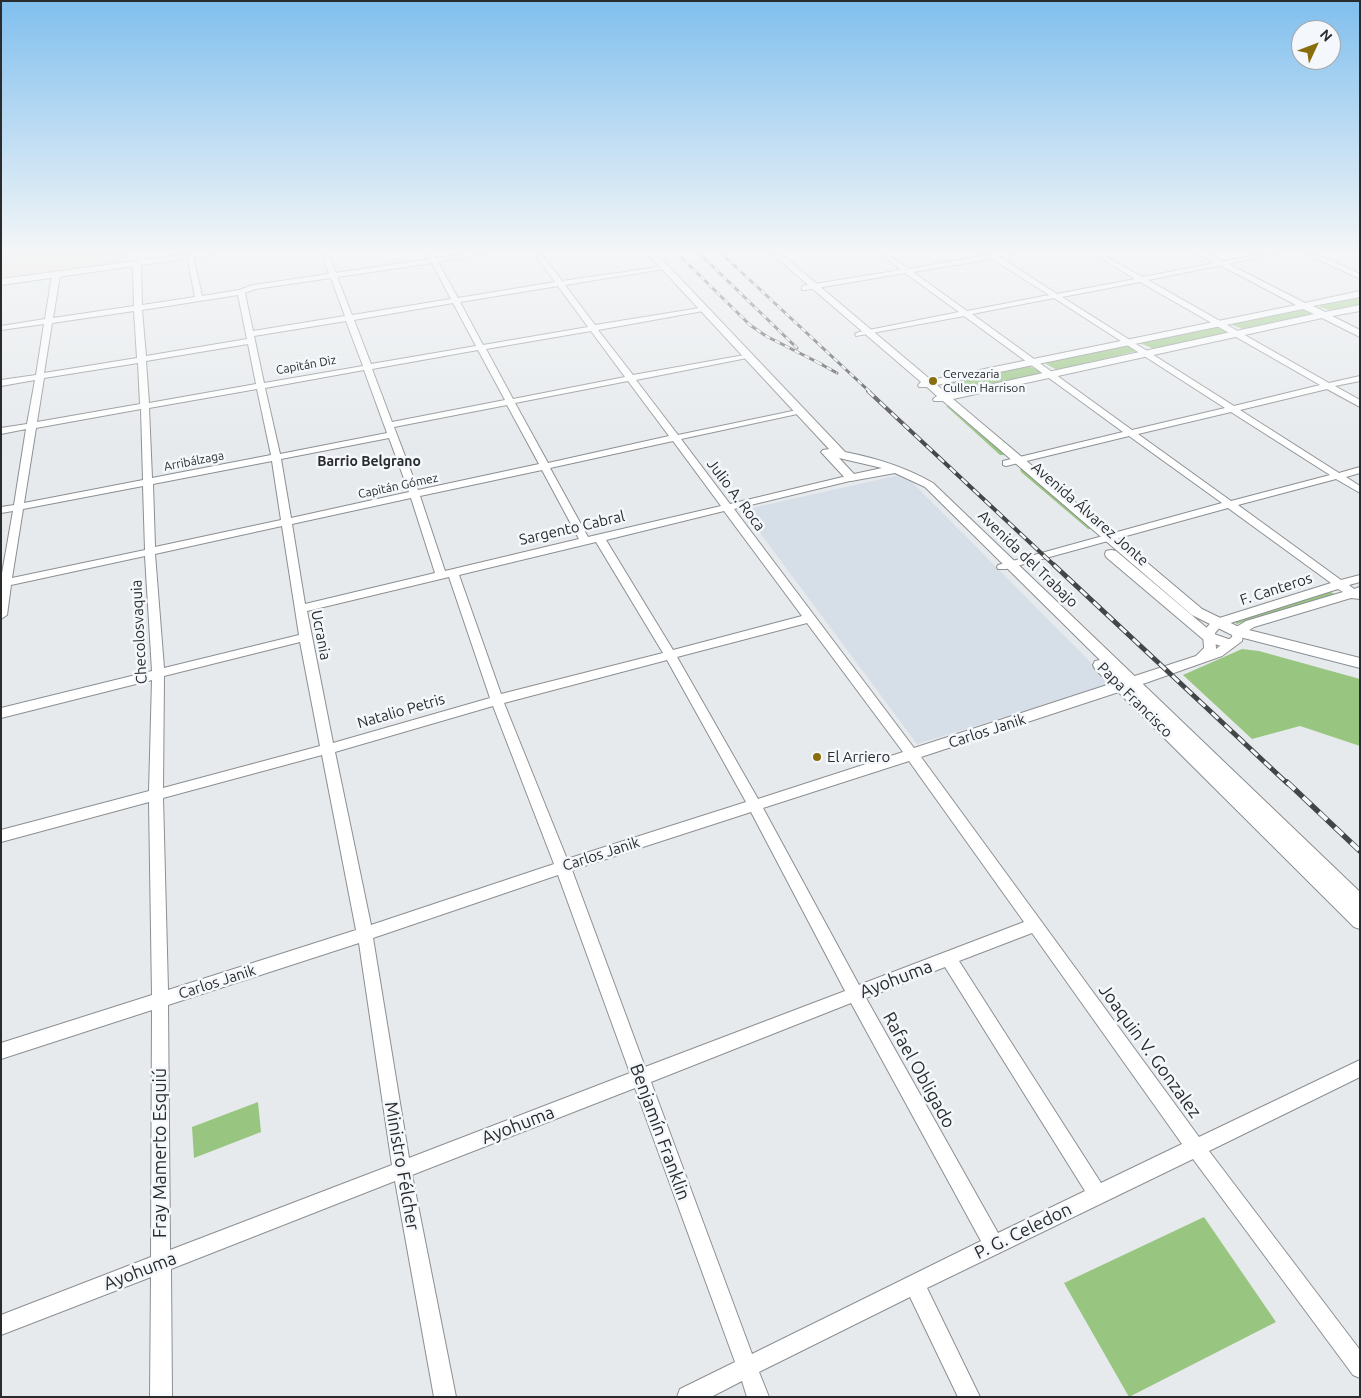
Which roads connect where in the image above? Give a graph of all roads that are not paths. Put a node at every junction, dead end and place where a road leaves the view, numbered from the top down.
1 (49, 318) edge
2 (72, 318) edge
3 (139, 318) edge
4 (247, 318) edge
5 (348, 318) edge
6 (349, 318) edge
7 (464, 318) edge
8 (586, 318) edge
9 (647, 318) edge
10 (708, 318) edge
11 (842, 318) edge
12 (851, 318) edge
13 (939, 318) edge
14 (972, 318) edge
15 (1090, 318) edge
16 (1209, 318) edge
17 (1242, 318) edge
18 (1308, 318) edge
19 (1330, 318) edge
20 (48, 322) junction
21 (1218, 323) junction
22 (1, 328) edge
23 (593, 328) junction
24 (869, 332) junction
25 (1235, 333) junction
26 (858, 334) junction
27 (1360, 334) edge
28 (251, 337) junction
29 (1128, 342) junction
30 (480, 348) junction
31 (1145, 353) junction
32 (744, 357) junction
33 (142, 358) junction
34 (1033, 362) junction
35 (367, 367) junction
36 (1048, 374) junction
37 (38, 376) junction
38 (630, 378) junction
39 (1360, 378) edge
40 (1, 383) edge
41 (929, 383) junction
42 (260, 386) junction
43 (918, 386) junction
44 (1328, 386) junction
45 (939, 398) junction
46 (510, 402) junction
47 (1360, 404) edge
48 (145, 406) junction
49 (1232, 409) junction
50 (796, 412) junction
51 (30, 426) junction
52 (390, 430) junction
53 (1, 431) edge
54 (1131, 433) junction
55 (675, 438) junction
56 (276, 458) junction
57 (841, 459) junction
58 (867, 460) junction
59 (1012, 461) junction
60 (544, 466) junction
61 (894, 469) junction
62 (1360, 470) edge
63 (873, 473) junction
64 (1338, 476) junction
65 (850, 478) junction
66 (148, 482) junction
67 (1360, 490) edge
68 (415, 495) junction
69 (1231, 505) junction
70 (17, 507) junction
71 (727, 507) junction
72 (1, 510) edge
73 (288, 523) junction
74 (600, 539) junction
75 (1101, 539) junction
76 (585, 541) junction
77 (150, 552) junction
78 (1006, 566) junction
79 (447, 574) junction
80 (1360, 578) edge
81 (4, 583) edge
82 (1339, 584) junction
83 (1357, 594) edge
84 (300, 609) junction
85 (1, 615) edge
86 (810, 618) junction
87 (1217, 623) junction
88 (1209, 636) junction
89 (305, 637) junction
90 (1234, 639) junction
91 (670, 655) junction
92 (1201, 658) junction
93 (1360, 664) edge
94 (1360, 672) edge
95 (158, 675) junction
96 (1127, 685) junction
97 (497, 700) junction
98 (1, 713) edge
99 (328, 749) junction
100 (912, 755) junction
101 (156, 795) junction
102 (755, 806) junction
103 (1, 836) edge
104 (562, 866) junction
105 (1360, 904) edge
106 (1360, 921) edge
107 (1034, 925) junction
108 (365, 934) junction
109 (948, 958) junction
110 (855, 994) junction
111 (160, 1000) junction
112 (1, 1051) edge
113 (1360, 1068) edge
114 (640, 1078) junction
115 (1196, 1148) junction
116 (402, 1170) junction
117 (1098, 1195) junction
118 (994, 1246) junction
119 (160, 1264) junction
120 (914, 1284) junction
121 (1, 1325) edge
122 (747, 1367) junction
123 (1360, 1368) edge
124 (161, 1397) edge
125 (445, 1397) edge
126 (688, 1397) edge
127 (758, 1397) edge
128 (970, 1397) edge

1 - 20 street
2 - 20 street
3 - 33 street, Checolosvaquia
4 - 28 street
5 - 28 street
6 - 35 street, Benjamín Franklin
7 - 30 street
8 - 23 street, Julio A. Roca
9 - 23 street, Capitán Diz
10 - 32 main road
11 - 26 main road
12 - 24 main road
13 - 24 street
14 - 34 street
15 - 29 street
16 - 21 street
17 - 21 main road
18 - 25 main road
19 - 27 main road
20 - 22 street
20 - 37 street
21 - 25 street
21 - 29 main road
23 - 30 street, Capitán Diz
23 - 38 street, Julio A. Roca
24 - 26 street
24 - 41 main road
25 - 31 main road
25 - 44 street
26 - 43 main road
28 - 33 street
28 - 42 street, Ucrania
29 - 31 street
29 - 34 main road
30 - 35 street, Capitán Diz
30 - 46 street
31 - 36 main road
31 - 49 street
32 - 38 street, Arribálzaga
32 - 50 main road
33 - 37 street
33 - 48 street, Checolosvaquia
34 - 36 street
34 - 41 main road
35 - 42 street, Capitán Diz
35 - 52 street, Benjamín Franklin
36 - 45 main road
36 - 54 street
37 - 40 street
37 - 51 street
38 - 46 street, Arribálzaga
38 - 55 street, Julio A. Roca
39 - 44 street
41 - 43 main road
41 - 45 main road
42 - 48 street, Capitán Diz
42 - 56 street, Ucrania
43 - 45 main road
44 - 47 street
44 - 49 street
45 - 59 main road, Avenida Álvarez Jonte
46 - 52 street, Arribálzaga
46 - 60 street
48 - 51 street, Capitán Diz
48 - 66 street, Checolosvaquia
49 - 54 street
49 - 64 street
50 - 55 street, Capitán Gómez
50 - 57 main road
51 - 53 street, Capitán Diz
51 - 70 street
52 - 56 street, Arribálzaga
52 - 68 street, Benjamín Franklin
54 - 59 street
54 - 69 street
55 - 60 street, Capitán Gómez
55 - 71 street, Julio A. Roca
56 - 66 street, Arribálzaga
56 - 73 street, Ucrania
57 - 58 main road
57 - 65 main road
58 - 61 main road
58 - 63 main road
59 - 75 main road, Avenida Álvarez Jonte
60 - 68 street, Capitán Gómez
60 - 76 street
61 - 63 main road
61 - 78 main road, Papa Francisco
62 - 64 street
63 - 65 main road
64 - 67 street
64 - 69 street
65 - 71 street, Sargento Cabral
66 - 70 street, Arribálzaga
66 - 77 street, Checolosvaquia
68 - 73 street, Capitán Gómez
68 - 79 street, Benjamín Franklin
69 - 75 street
69 - 82 street
70 - 72 street, Arribálzaga
70 - 81 street
71 - 74 street, Sargento Cabral
71 - 86 street, Julio A. Roca
73 - 77 street, Capitán Gómez
73 - 84 street, Ucrania
74 - 76 street, Sargento Cabral
74 - 91 street, Rafael Obligado
75 - 78 street
75 - 87 main road, Avenida Álvarez Jonte
75 - 88 main road, Avenida Álvarez Jonte
76 - 79 street, Sargento Cabral
77 - 81 street, Capitán Gómez
77 - 95 street, Checolosvaquia
78 - 96 main road, Papa Francisco
79 - 84 street, Sargento Cabral
79 - 97 street, Benjamín Franklin
80 - 82 street, F. Canteros
81 - 85 street
82 - 83 street
82 - 87 street, F. Canteros
83 - 90 street, F. Canteros
84 - 89 street, Ucrania
86 - 91 street, Natalio Petris
86 - 100 street, Julio A. Roca
87 - 88 street
87 - 90 main road, Avenida Álvarez Jonte
88 - 90 main road, Avenida Álvarez Jonte
88 - 92 street
89 - 95 street
89 - 99 street, Ucrania
90 - 92 street, Carlos Janik
90 - 93 main road
90 - 94 main road
91 - 97 street, Natalio Petris
91 - 102 street, Rafael Obligado
92 - 96 street, Carlos Janik
95 - 98 street
95 - 101 street, Checolosvaquia
96 - 100 street, Carlos Janik
96 - 105 main road, Papa Francisco
96 - 106 main road, Papa Francisco
97 - 99 street, Natalio Petris
97 - 104 street, Benjamín Franklin
99 - 101 street, Natalio Petris
99 - 108 street, Ucrania
100 - 102 street, Carlos Janik
100 - 107 street, Joaquin V. Gonzalez
101 - 103 street, Natalio Petris
101 - 111 street, Checolosvaquia
102 - 104 street, Carlos Janik
102 - 110 street, Rafael Obligado
104 - 108 street, Carlos Janik
104 - 114 street, Benjamín Franklin
107 - 109 street, Ayohuma
107 - 115 street, Joaquin V. Gonzalez
108 - 111 street, Carlos Janik
108 - 116 street, Ministro Félcher
109 - 110 street, Ayohuma
109 - 117 street
110 - 114 street, Ayohuma
110 - 118 street, Rafael Obligado
111 - 112 street, Carlos Janik
111 - 119 street, Fray Mamerto Esquiú
113 - 115 street, P. G. Celedon
114 - 116 street, Ayohuma
114 - 122 street, Benjamín Franklin
115 - 117 street, P. G. Celedon
115 - 123 street, Joaquin V. Gonzalez
116 - 119 street, Ayohuma
116 - 125 street, Ministro Félcher
117 - 118 street, P. G. Celedon
118 - 120 street, P. G. Celedon
119 - 121 street, Ayohuma
119 - 124 street, Fray Mamerto Esquiú
120 - 122 street, P. G. Celedon
120 - 128 street
122 - 126 street, P. G. Celedon
122 - 127 street, Benjamín Franklin

